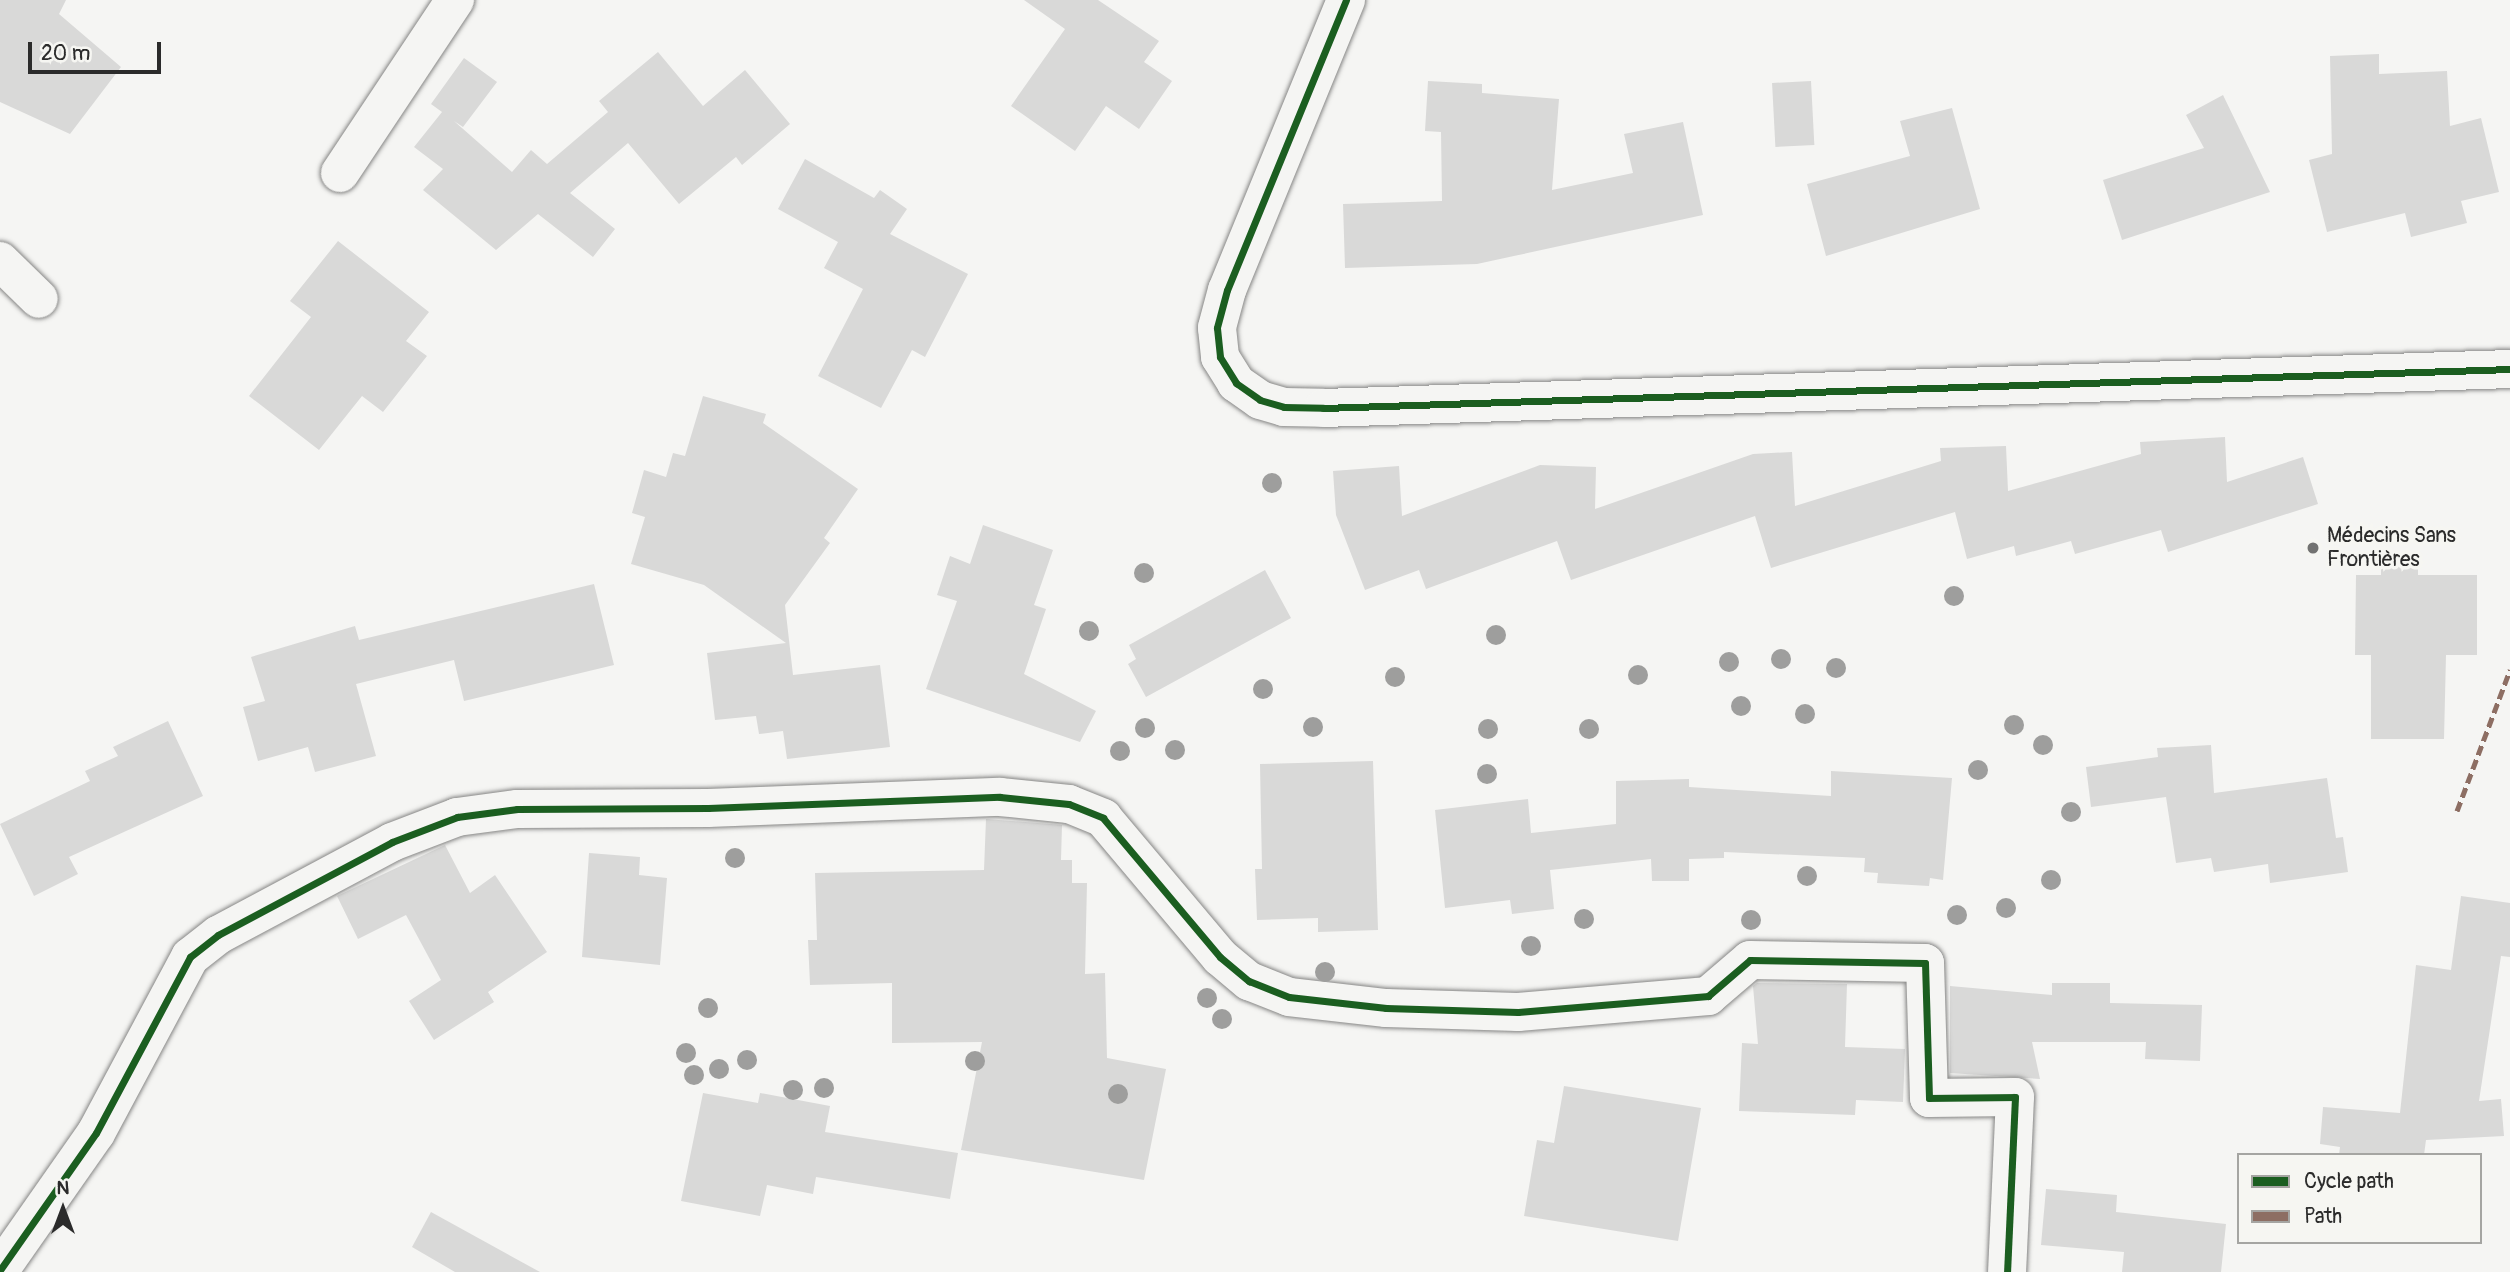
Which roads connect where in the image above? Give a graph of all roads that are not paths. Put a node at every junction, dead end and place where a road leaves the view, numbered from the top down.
1 (455, 0) edge
2 (1346, 0) edge
3 (340, 173) dead end
4 (0, 261) edge
5 (38, 299) dead end
6 (2510, 369) edge
7 (0, 1270) edge
8 (2007, 1272) edge

1 - 3 street
2 - 6 street
4 - 5 street
7 - 8 street

